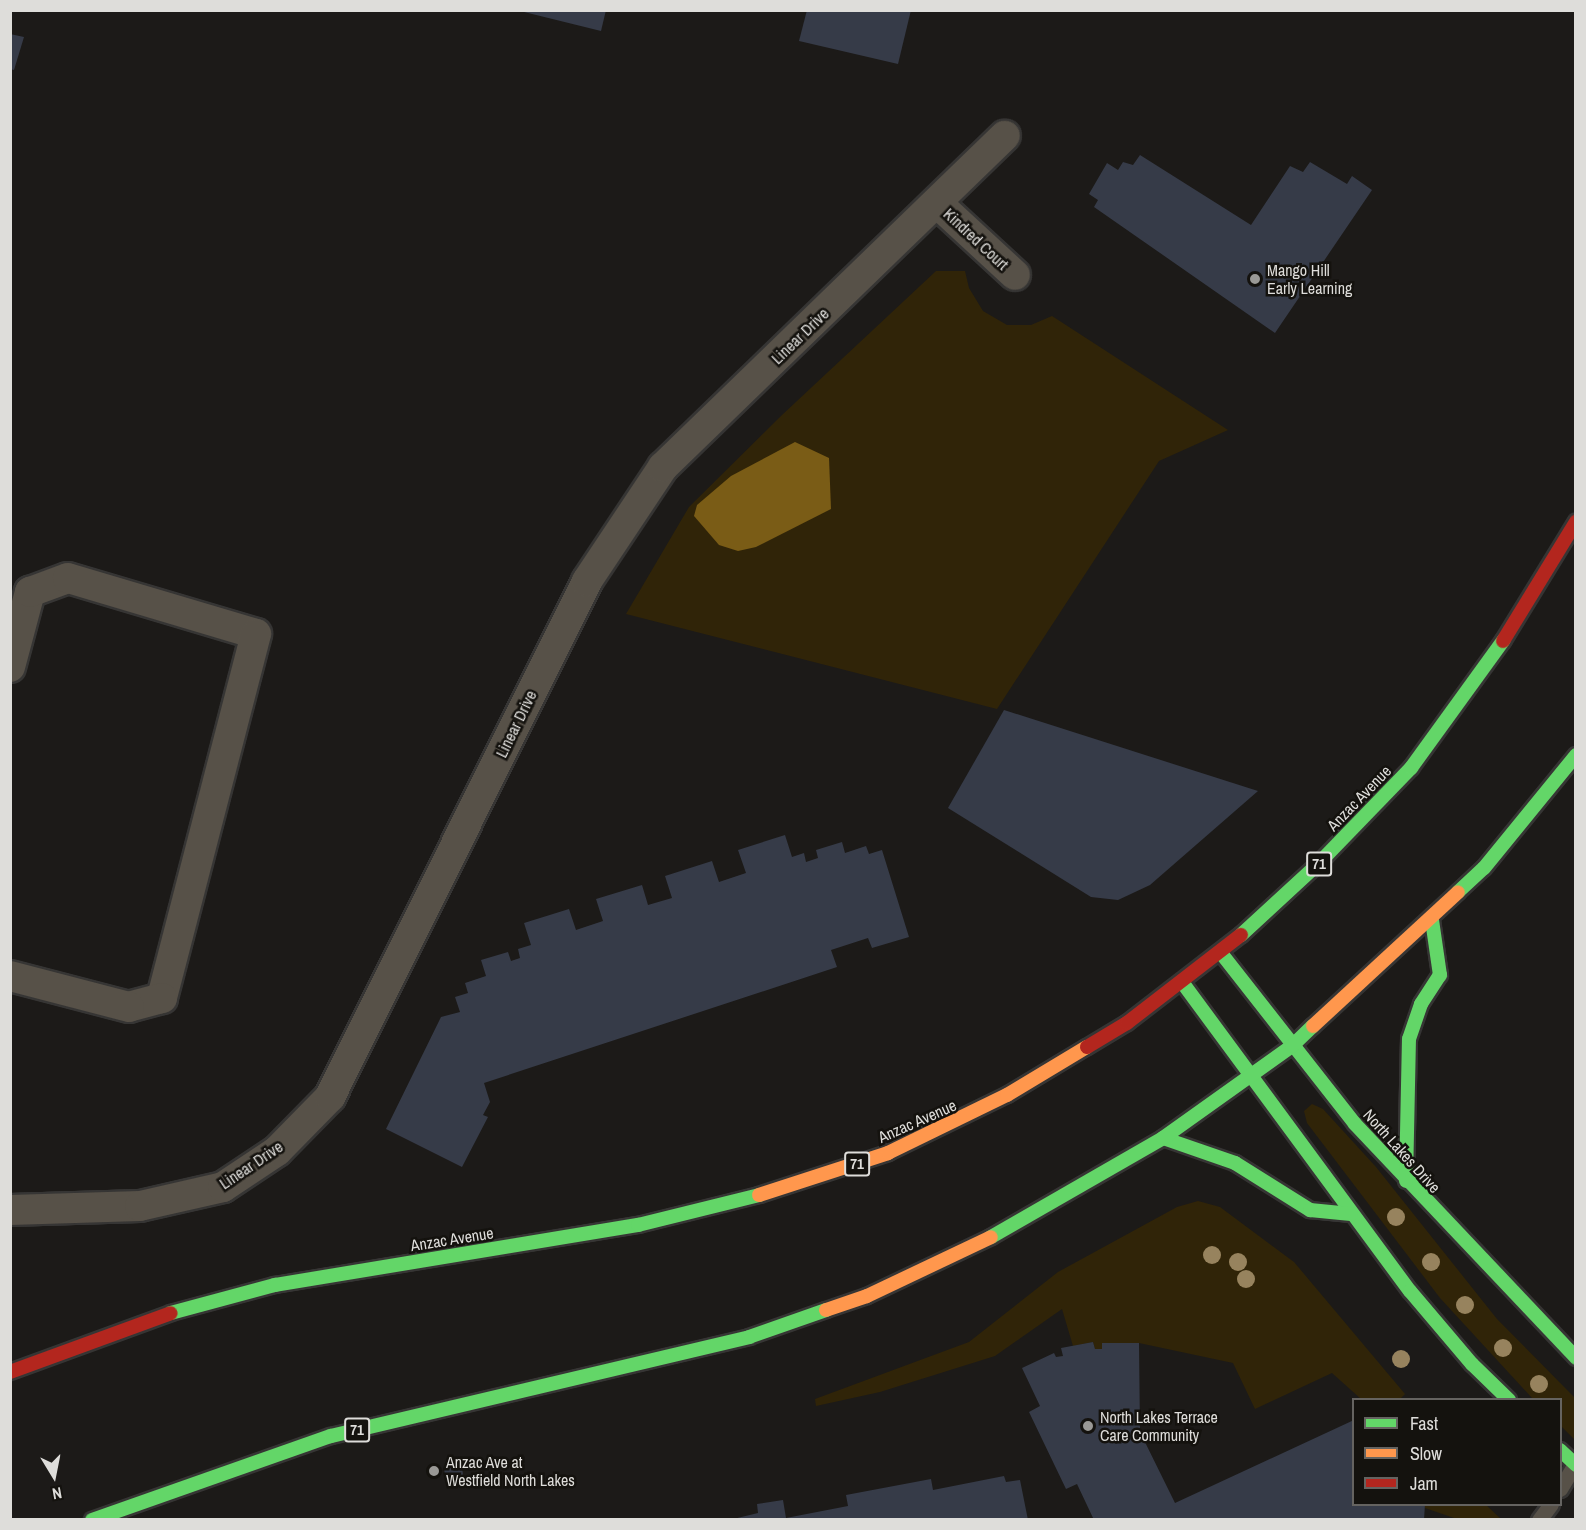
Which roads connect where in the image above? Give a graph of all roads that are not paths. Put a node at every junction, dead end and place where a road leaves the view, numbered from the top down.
1 (1005, 136) dead end
2 (937, 203) junction
3 (1015, 275) dead end
4 (1575, 522) edge
5 (10, 667) edge
6 (1575, 755) edge
7 (1432, 920) junction
8 (1221, 953) junction
9 (10, 976) edge
10 (1182, 982) junction
11 (1292, 1047) junction
12 (1251, 1077) junction
13 (1163, 1138) junction
14 (1406, 1181) junction
15 (10, 1210) edge
16 (1351, 1214) junction
17 (1575, 1358) edge
18 (10, 1372) edge
19 (1507, 1398) edge
20 (1562, 1452) edge
21 (1575, 1464) edge
22 (1562, 1486) edge
23 (1550, 1506) edge
24 (92, 1520) edge
25 (1539, 1520) edge

1 - 2 street, Linear Drive
2 - 3 street, Kindred Court
2 - 15 street, Linear Drive
4 - 8 main road, Anzac Avenue / 71
5 - 9 street
6 - 7 main road, 71
7 - 11 main road, 71
7 - 14 main road
8 - 10 main road, Anzac Avenue / 71
8 - 11 main road, North Lakes Drive
10 - 12 main road
10 - 18 main road, Anzac Avenue / 71
11 - 12 main road, 71
11 - 14 main road, North Lakes Drive
12 - 13 main road, 71
12 - 16 main road
13 - 16 main road
13 - 24 main road, 71
14 - 17 main road, North Lakes Drive
16 - 19 main road
20 - 21 main road
21 - 22 lane
23 - 25 lane

